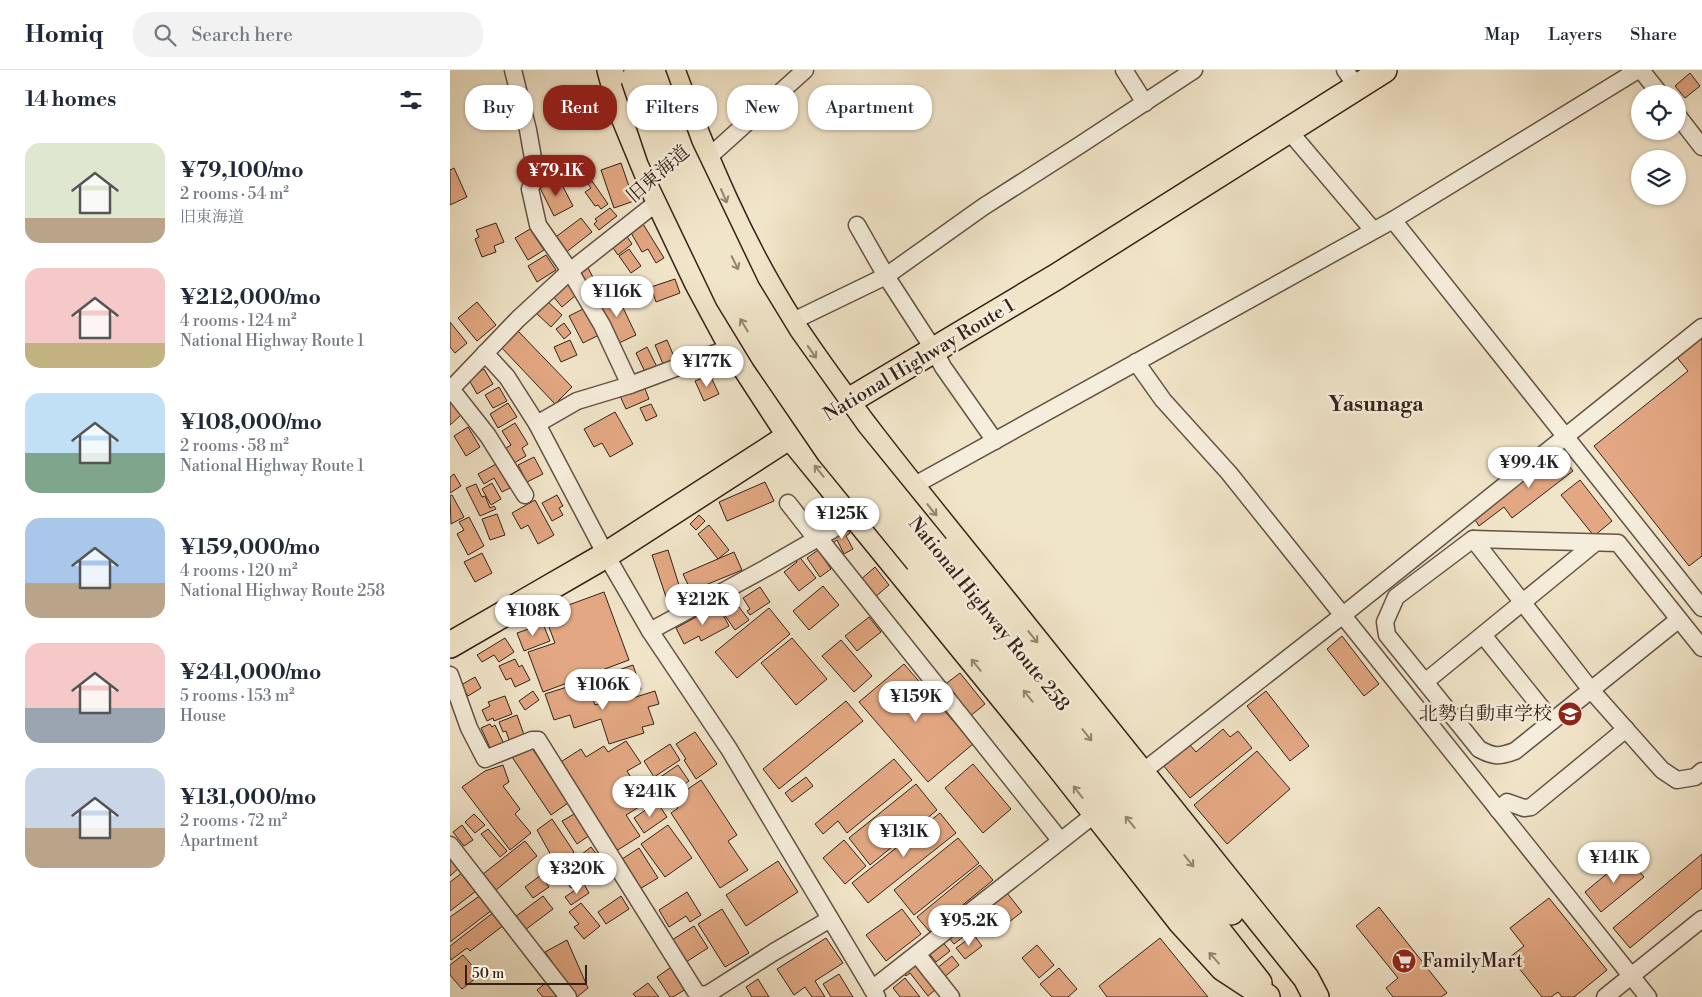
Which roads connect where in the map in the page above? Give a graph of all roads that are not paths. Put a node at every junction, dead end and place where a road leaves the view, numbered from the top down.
1 (513, 70) edge
2 (610, 70) edge
3 (805, 70) edge
4 (1124, 70) edge
5 (1194, 70) edge
6 (1384, 70) edge
7 (1640, 70) edge
8 (648, 73) edge
9 (1351, 78) edge
10 (1652, 85) edge
11 (1145, 103) junction
12 (1686, 126) edge
13 (1289, 131) junction
14 (1702, 147) edge
15 (707, 158) junction
16 (658, 202) junction
17 (1393, 220) junction
18 (857, 225) dead end
19 (1373, 230) junction
20 (570, 271) junction
21 (886, 276) junction
22 (791, 322) junction
23 (1702, 327) edge
24 (732, 347) junction
25 (934, 350) junction
26 (485, 353) junction
27 (1136, 362) junction
28 (630, 385) junction
29 (450, 390) edge
30 (848, 403) junction
31 (537, 424) junction
32 (790, 436) junction
33 (1565, 436) junction
34 (995, 441) junction
35 (913, 486) junction
36 (524, 495) dead end
37 (788, 503) dead end
38 (856, 516) junction
39 (818, 539) junction
40 (1473, 539) junction
41 (1595, 543) junction
42 (927, 554) junction
43 (606, 555) junction
44 (1522, 602) junction
45 (1702, 608) edge
46 (1343, 615) junction
47 (1678, 620) junction
48 (650, 631) junction
49 (1482, 635) junction
50 (450, 645) edge
51 (1702, 648) edge
52 (450, 675) edge
53 (1425, 682) junction
54 (1591, 690) junction
55 (1552, 721) junction
56 (1626, 729) junction
57 (1702, 771) edge
58 (1141, 773) junction
59 (1498, 810) junction
60 (1095, 814) junction
61 (1060, 840) junction
62 (450, 845) edge
63 (830, 920) junction
64 (1702, 920) edge
65 (918, 954) junction
66 (1632, 976) junction
67 (874, 993) edge
68 (698, 996) edge
69 (568, 997) edge
70 (951, 997) edge
71 (1268, 997) edge
72 (1302, 997) edge
73 (1316, 997) edge
74 (1605, 997) edge
75 (1648, 997) edge

1 - 20 street
2 - 16 highway
3 - 15 street, 旧東海道
4 - 11 street
5 - 11 street
6 - 9 highway, National Highway Route 1
7 - 10 street
7 - 17 street
8 - 15 highway
8 - 42 highway, National Highway Route 258, bridge
9 - 13 highway, National Highway Route 1
11 - 21 street
12 - 14 street
13 - 19 street
13 - 25 highway, National Highway Route 1
15 - 16 street, 旧東海道
15 -> 22 highway
16 - 20 street, 旧東海道
16 - 24 highway
17 - 19 street
17 - 33 street
18 - 21 street
19 - 27 street
20 - 26 street, 旧東海道
20 - 28 street
21 - 22 street
21 - 25 street
22 -> 30 highway
23 - 33 street
24 - 28 street
24 - 32 highway
25 - 30 highway, National Highway Route 1
25 - 34 street
26 - 29 street, 旧東海道
26 - 31 street
27 - 34 street
27 - 46 street
28 - 31 street
29 - 36 street
30 - 32 highway, National Highway Route 1
30 - 35 highway
31 - 43 street
38 -> 32 highway
32 - 43 highway, National Highway Route 1
33 - 45 street
33 - 46 street
34 - 35 street
35 -> 58 highway
37 - 39 street
38 - 39 street
60 -> 38 highway
39 - 48 street
39 - 61 street
40 - 41 street
40 - 44 street
40 - 53 street
41 - 44 street
41 - 47 street
71 -> 42 highway, National Highway Route 258
42 -> 72 highway, National Highway Route 258
43 - 48 street
43 - 50 highway, National Highway Route 1
44 - 49 street
44 - 54 street
46 - 58 street
46 - 59 street
47 - 51 street
47 - 54 street
48 - 63 street
49 - 53 street
49 - 55 street
52 - 68 street
53 - 55 street
54 - 55 street
54 - 56 street
56 - 57 street
56 - 59 street
58 - 73 highway
59 - 66 street
60 - 61 street
71 -> 60 highway
61 - 65 street
62 - 69 street
63 - 67 street
63 - 68 street
64 - 66 street
65 - 67 street
65 - 70 street
66 - 74 street
66 - 75 street

